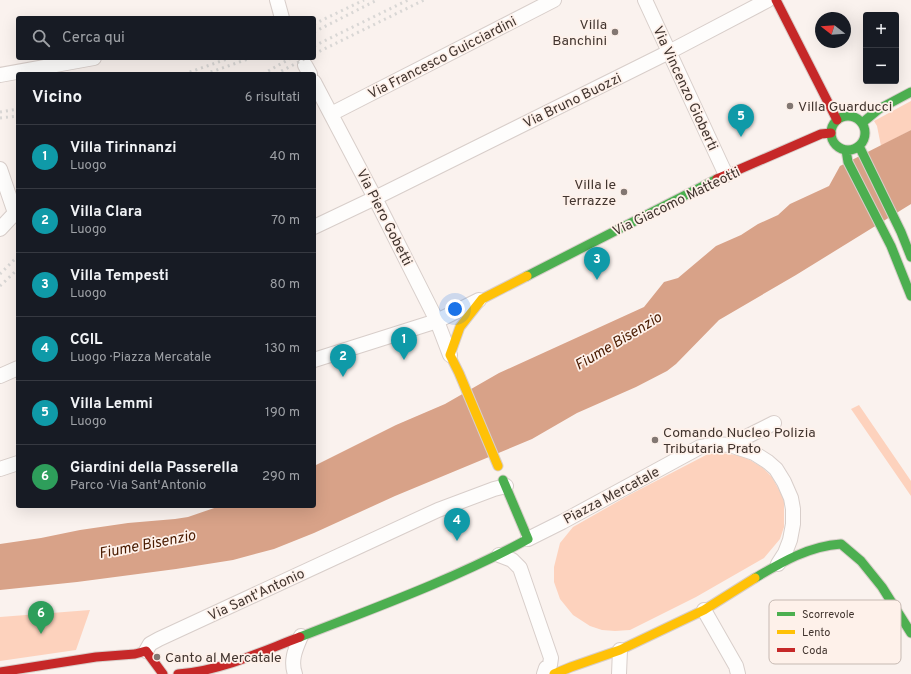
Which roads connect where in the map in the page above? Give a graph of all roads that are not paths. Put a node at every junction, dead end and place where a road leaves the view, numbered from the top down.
1 (277, 0) edge
2 (554, 0) edge
3 (645, 0) edge
4 (768, 0) edge
5 (776, 0) edge
6 (281, 16) edge
7 (670, 52) junction
8 (83, 60) edge
9 (16, 72) edge
10 (17, 72) edge
11 (0, 75) edge
12 (316, 86) edge
13 (911, 92) edge
14 (331, 114) junction
15 (837, 120) junction
16 (862, 122) junction
17 (831, 133) junction
18 (846, 150) junction
19 (861, 150) junction
20 (0, 169) edge
21 (726, 175) junction
22 (375, 198) junction
23 (16, 210) edge
24 (16, 214) edge
25 (316, 226) edge
26 (0, 229) edge
27 (910, 249) edge
28 (911, 296) edge
29 (482, 299) junction
30 (437, 321) junction
31 (450, 354) junction
32 (316, 359) edge
33 (16, 369) edge
34 (0, 376) edge
35 (774, 423) dead end
36 (730, 445) junction
37 (16, 464) edge
38 (498, 466) dead end
39 (0, 469) edge
40 (504, 483) joint
41 (528, 539) junction
42 (499, 555) junction
43 (778, 564) junction
44 (890, 600) edge
45 (706, 614) junction
46 (901, 617) edge
47 (911, 633) edge
48 (302, 636) junction
49 (620, 650) junction
50 (146, 651) junction
51 (581, 668) edge
52 (0, 672) edge
53 (163, 674) edge
54 (178, 674) edge
55 (187, 674) edge
56 (191, 674) edge
57 (295, 674) edge
58 (544, 674) edge
59 (554, 674) edge
60 (618, 674) edge
61 (738, 674) edge

1 - 6 street
2 - 14 street, Via Francesco Guicciardini
3 - 7 street, Via Vincenzo Gioberti
4 - 7 street, Via Bruno Buozzi
5 - 15 street
7 - 21 street, Via Vincenzo Gioberti
7 - 22 street, Via Bruno Buozzi
8 - 10 street
9 - 11 street
12 - 14 street, Via Piero Gobetti
13 - 16 street
14 - 22 street, Via Piero Gobetti
15 - 16 street
15 - 17 street
16 - 19 street
17 - 18 street
17 - 21 street, Via Giacomo Matteotti
18 - 19 street
18 - 28 street
19 - 27 street
20 - 23 street
21 - 29 street, Via Giacomo Matteotti
22 - 25 street, Via Bruno Buozzi
22 - 30 street, Via Piero Gobetti
24 - 26 street
29 - 30 street, Via Giacomo Matteotti
29 - 31 street, Via Giacomo Matteotti
30 - 31 street, Via Piero Gobetti
30 - 32 street, Via Giacomo Matteotti
31 - 38 street
33 - 34 street
35 - 36 street
36 - 41 street, Piazza Mercatale
36 - 43 street, Piazza Mercatale
37 - 39 street
40 - 41 street
40 - 50 street, Via Sant'Antonio
41 - 42 street, Piazza Mercatale
42 - 48 street, Piazza Mercatale
42 - 58 street
43 - 44 street, Piazza Mercatale
43 - 45 street, Piazza Mercatale
45 - 49 street, Piazza Mercatale
45 - 61 street
46 - 47 street, Piazza Mercatale
48 - 55 street, Piazza Mercatale
48 - 57 street
49 - 51 street, Piazza Mercatale
49 - 60 street
50 - 52 street
50 - 53 street
51 - 59 street, Piazza Mercatale
54 - 55 street, Piazza Mercatale
55 - 56 street, Piazza Mercatale

